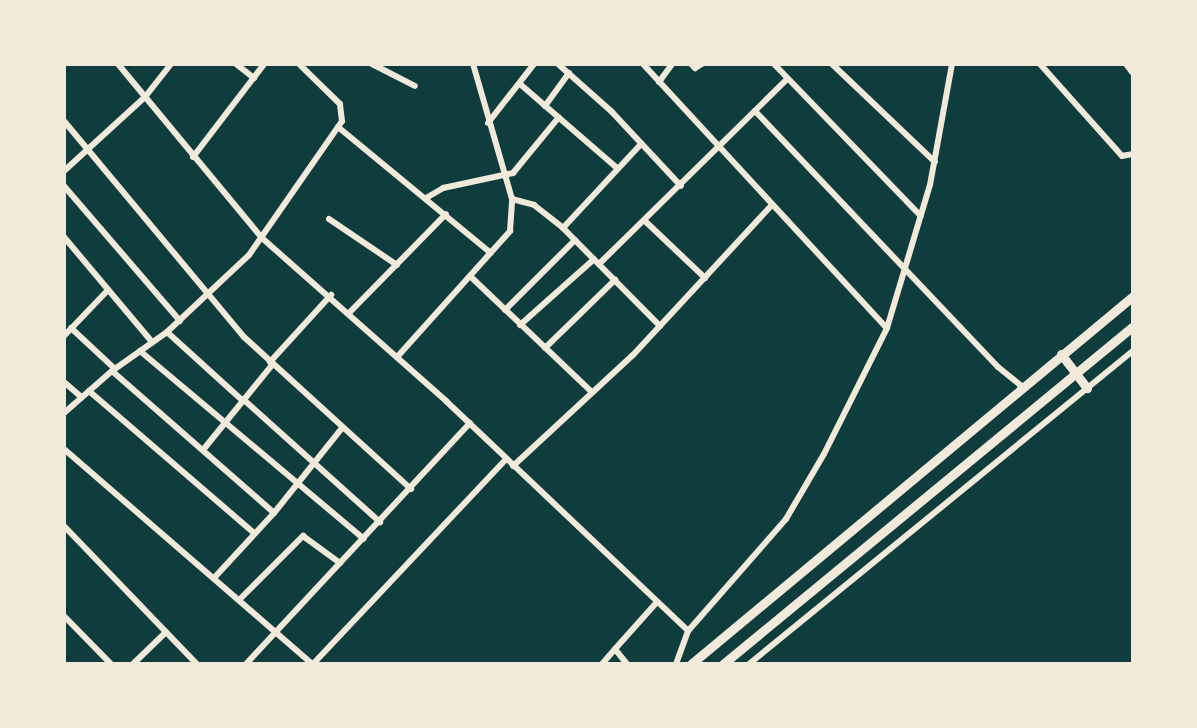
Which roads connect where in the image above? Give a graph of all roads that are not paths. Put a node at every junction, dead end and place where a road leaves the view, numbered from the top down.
1 (118, 64) edge
2 (171, 64) edge
3 (236, 64) edge
4 (264, 64) edge
5 (300, 64) edge
6 (372, 64) edge
7 (473, 64) edge
8 (534, 64) edge
9 (558, 64) edge
10 (644, 64) edge
11 (672, 64) edge
12 (691, 64) edge
13 (702, 64) edge
14 (774, 64) edge
15 (832, 64) edge
16 (952, 64) edge
17 (1040, 64) edge
18 (1126, 64) edge
19 (1132, 72) edge
20 (569, 73) junction
21 (254, 78) junction
22 (787, 79) junction
23 (659, 82) junction
24 (520, 84) junction
25 (415, 86) dead end
26 (145, 98) junction
27 (545, 106) junction
28 (755, 111) junction
29 (559, 117) junction
30 (64, 121) edge
31 (488, 123) junction
32 (338, 127) junction
33 (641, 144) junction
34 (718, 147) junction
35 (86, 150) junction
36 (1132, 154) edge
37 (193, 157) junction
38 (935, 162) junction
39 (617, 168) junction
40 (64, 171) edge
41 (504, 177) junction
42 (64, 186) edge
43 (681, 186) junction
44 (426, 198) junction
45 (512, 199) junction
46 (772, 205) junction
47 (446, 214) junction
48 (921, 216) junction
49 (329, 219) dead end
50 (645, 220) junction
51 (563, 228) junction
52 (64, 237) edge
53 (262, 238) junction
54 (575, 240) junction
55 (491, 253) junction
56 (597, 261) junction
57 (397, 265) junction
58 (907, 270) junction
59 (470, 276) junction
60 (705, 278) junction
61 (615, 280) junction
62 (108, 290) junction
63 (331, 295) junction
64 (208, 296) junction
65 (1132, 297) edge
66 (505, 310) junction
67 (350, 312) junction
68 (180, 321) junction
69 (520, 325) junction
70 (660, 326) junction
71 (1132, 327) edge
72 (71, 328) junction
73 (887, 328) junction
74 (167, 332) junction
75 (64, 336) edge
76 (152, 342) junction
77 (546, 348) junction
78 (140, 351) junction
79 (1132, 352) edge
80 (1061, 354) junction
81 (398, 356) junction
82 (271, 363) junction
83 (113, 370) junction
84 (1076, 373) junction
85 (64, 382) edge
86 (1023, 387) junction
87 (1087, 388) junction
88 (89, 391) junction
89 (592, 392) junction
90 (81, 397) junction
91 (244, 400) junction
92 (64, 413) edge
93 (470, 423) junction
94 (223, 424) junction
95 (342, 428) junction
96 (64, 449) edge
97 (203, 450) junction
98 (506, 459) junction
99 (314, 465) junction
100 (513, 466) junction
101 (298, 484) junction
102 (411, 489) junction
103 (274, 513) junction
104 (380, 522) junction
105 (64, 526) edge
106 (254, 533) junction
107 (364, 539) junction
108 (340, 562) junction
109 (213, 578) junction
110 (239, 600) junction
111 (657, 602) junction
112 (64, 616) edge
113 (274, 630) junction
114 (688, 631) junction
115 (166, 633) junction
116 (615, 649) junction
117 (111, 663) edge
118 (133, 663) edge
119 (196, 663) edge
120 (246, 663) edge
121 (313, 663) edge
122 (602, 663) edge
123 (627, 663) edge
124 (676, 663) edge
125 (691, 663) edge
126 (723, 663) edge
127 (749, 663) edge

1 - 26 street
2 - 26 street
3 - 21 street
4 - 21 street
5 - 32 street
6 - 25 street
7 - 31 street
8 - 24 street
9 - 20 street
10 - 23 street
11 - 23 street
12 - 13 street
14 - 22 street
15 - 38 street
16 - 38 street
17 - 36 street
18 - 19 street
20 - 27 street
20 - 33 street
21 - 37 street
22 - 28 street
22 - 48 street
23 - 34 street
24 - 27 street
24 - 31 street
26 - 35 street
26 - 37 street
27 - 29 street
28 - 34 street
28 - 58 street
29 - 39 street
29 - 41 street
30 - 35 street
31 - 41 street
32 - 44 street
32 - 53 street
33 - 39 street
33 - 43 street
34 - 43 street
34 - 46 street
35 - 40 street
35 - 64 street
37 - 53 street
38 - 48 street
39 - 51 street
41 - 44 street
41 - 45 street
42 - 68 street
43 - 50 street
44 - 47 street
45 - 51 street
45 - 55 street
46 - 60 street
46 - 73 street
47 - 55 street
47 - 57 street
48 - 58 street
49 - 57 street
50 - 56 street
50 - 60 street
51 - 54 street
52 - 62 street
53 - 63 street
53 - 64 street
54 - 56 street
54 - 66 street
55 - 59 street
56 - 61 street
56 - 69 street
57 - 67 street
58 - 73 street
58 - 86 street
59 - 66 street
59 - 81 street
60 - 70 street
61 - 70 street
61 - 77 street
62 - 72 street
62 - 76 street
63 - 67 street
63 - 82 street
64 - 68 street
64 - 82 street
65 - 80 main road
66 - 69 street
67 - 81 street
68 - 74 street
69 - 77 street
70 - 89 street
71 - 84 main road
72 - 75 street
72 - 83 street
73 - 114 street
74 - 76 street
74 - 91 street
76 - 78 street
77 - 89 street
78 - 83 street
78 - 94 street
79 - 87 street
80 - 84 main road
80 - 86 main road
81 - 93 street
82 - 91 street
82 - 95 street
83 - 88 street
83 - 97 street
84 - 87 main road
84 - 126 main road
85 - 90 street
86 - 125 main road
87 - 127 street
88 - 90 street
88 - 106 street
89 - 100 street
90 - 92 street
91 - 94 street
91 - 99 street
93 - 98 street
93 - 102 street
94 - 97 street
94 - 101 street
95 - 99 street
95 - 102 street
96 - 109 street
97 - 103 street
98 - 100 street
98 - 121 street
99 - 101 street
99 - 104 street
100 - 111 street
101 - 103 street
101 - 107 street
102 - 104 street
103 - 106 street
104 - 107 street
105 - 115 street
106 - 109 street
107 - 108 street
108 - 110 street
108 - 113 street
109 - 110 street
110 - 113 street
111 - 114 street
111 - 116 street
112 - 117 street
113 - 120 street
113 - 121 street
114 - 124 street
115 - 118 street
115 - 119 street
116 - 122 street
116 - 123 street

